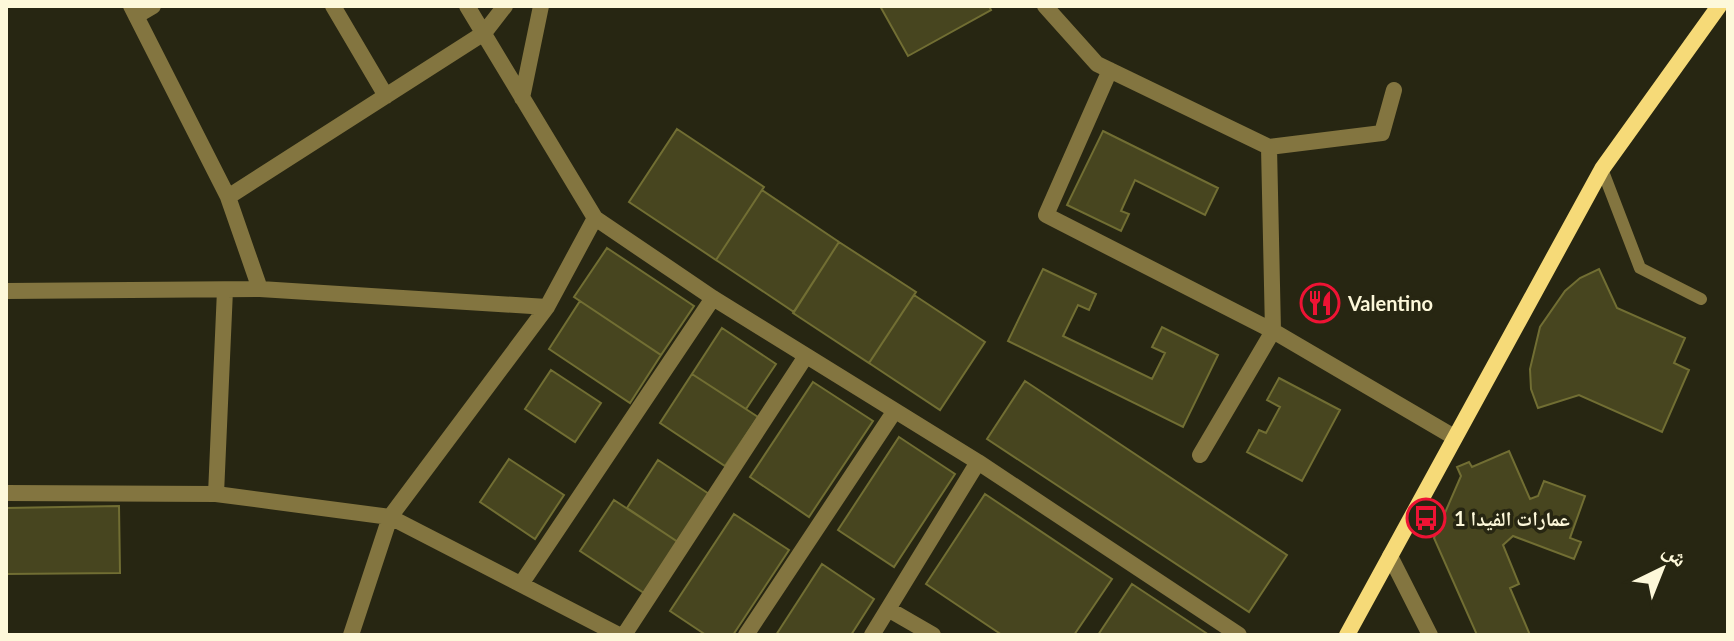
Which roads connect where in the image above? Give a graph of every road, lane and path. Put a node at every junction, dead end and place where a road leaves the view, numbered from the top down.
1 (153, 6) edge
2 (333, 6) edge
3 (467, 6) edge
4 (505, 6) edge
5 (541, 6) edge
6 (1045, 6) edge
7 (1719, 6) edge
8 (134, 11) edge
9 (484, 33) junction
10 (1110, 70) junction
11 (1394, 90) dead end
12 (386, 96) junction
13 (522, 98) junction
14 (1269, 147) junction
15 (1602, 169) junction
16 (228, 197) junction
17 (595, 218) junction
18 (260, 289) junction
19 (225, 290) junction
20 (6, 291) edge
21 (713, 298) junction
22 (1701, 299) dead end
23 (547, 307) junction
24 (1273, 331) junction
25 (806, 356) junction
26 (894, 412) junction
27 (1454, 437) junction
28 (1200, 455) dead end
29 (978, 462) junction
30 (6, 493) edge
31 (216, 494) junction
32 (390, 517) junction
33 (1390, 556) junction
34 (521, 584) junction
35 (888, 609) junction
36 (351, 635) edge
37 (622, 635) edge
38 (746, 635) edge
39 (872, 635) edge
40 (933, 635) edge
41 (1239, 635) edge
42 (1347, 635) edge
43 (1430, 635) edge

1 - 8 street
2 - 12 street
3 - 9 street
4 - 9 street
5 - 13 street
6 - 10 street
7 - 15 main road
8 - 16 street
9 - 12 street
9 - 13 street
10 - 14 street
10 - 24 street
11 - 14 street
12 - 16 street
13 - 17 street
14 - 24 street
15 - 22 lane
15 - 27 main road
16 - 18 street
17 - 21 street
17 - 23 street
18 - 19 street
18 - 23 street
19 - 20 street
19 - 31 street
21 - 25 street
21 - 34 street
23 - 32 street
24 - 27 street
24 - 28 street
25 - 26 street
25 - 37 street
26 - 29 street
26 - 38 street
27 - 33 main road
29 - 35 street
29 - 41 street
30 - 31 street
31 - 32 street
32 - 34 street
32 - 36 street
33 - 42 main road
33 - 43 street
34 - 37 street
35 - 39 street
35 - 40 street

